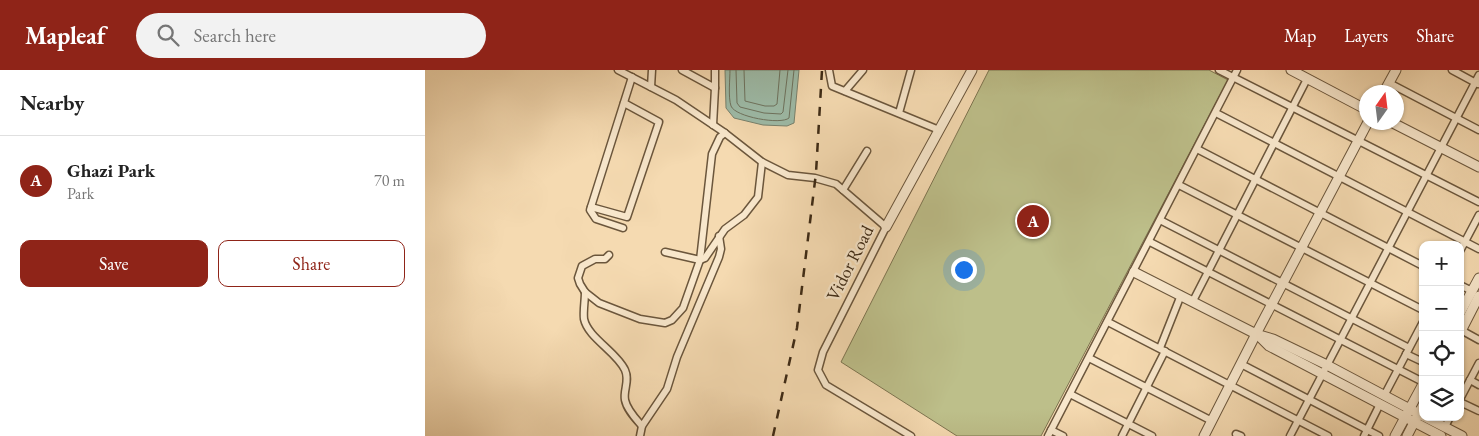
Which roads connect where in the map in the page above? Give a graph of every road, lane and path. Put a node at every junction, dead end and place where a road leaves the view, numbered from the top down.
1 (618, 70) edge
2 (652, 70) edge
3 (682, 70) edge
4 (715, 70) edge
5 (829, 70) edge
6 (863, 70) edge
7 (911, 70) edge
8 (972, 70) edge
9 (1219, 70) edge
10 (1237, 70) edge
11 (1291, 70) edge
12 (1395, 70) edge
13 (1452, 70) edge
14 (1479, 75) edge
15 (632, 77) junction
16 (1233, 78) junction
17 (1307, 78) junction
18 (1389, 83) joint
19 (1477, 83) edge
20 (651, 87) junction
21 (715, 88) junction
22 (845, 91) junction
23 (624, 103) junction
24 (1359, 106) edge
25 (1293, 107) junction
26 (899, 113) junction
27 (1216, 113) junction
28 (1457, 118) junction
29 (713, 125) junction
30 (1404, 129) edge
31 (939, 130) junction
32 (1364, 130) edge
33 (1479, 130) edge
34 (725, 133) junction
35 (1358, 141) junction
36 (1274, 143) junction
37 (1441, 148) junction
38 (1197, 149) junction
39 (867, 152) dead end
40 (762, 162) junction
41 (1479, 167) edge
42 (1339, 176) junction
43 (1427, 176) junction
44 (1256, 179) junction
45 (1179, 185) junction
46 (843, 190) junction
47 (1479, 202) edge
48 (591, 207) junction
49 (1320, 212) junction
50 (1408, 212) junction
51 (1237, 215) junction
52 (1479, 215) edge
53 (1160, 220) junction
54 (886, 226) junction
55 (623, 228) dead end
56 (719, 236) junction
57 (1465, 241) junction
58 (1150, 242) junction
59 (1302, 248) junction
60 (1389, 248) junction
61 (1479, 249) edge
62 (1219, 250) junction
63 (665, 252) dead end
64 (609, 255) dead end
65 (700, 260) junction
66 (1419, 264) edge
67 (1134, 272) junction
68 (1208, 272) junction
69 (1479, 278) edge
70 (1283, 283) junction
71 (1370, 283) junction
72 (1462, 286) edge
73 (585, 292) junction
74 (1475, 294) edge
75 (1181, 295) junction
76 (1193, 301) junction
77 (1272, 304) junction
78 (1419, 308) edge
79 (1464, 308) edge
80 (1352, 318) junction
81 (1108, 322) junction
82 (1419, 330) edge
83 (1461, 331) edge
84 (1464, 333) edge
85 (1256, 334) junction
86 (1341, 339) junction
87 (1479, 340) edge
88 (1162, 350) junction
89 (1408, 351) junction
90 (1089, 358) junction
91 (1419, 359) edge
92 (1479, 363) edge
93 (1241, 364) junction
94 (1327, 365) junction
95 (1398, 369) junction
96 (1322, 374) junction
97 (1470, 380) junction
98 (1419, 381) edge
99 (1230, 385) junction
100 (1479, 385) edge
101 (1147, 388) junction
102 (1419, 390) edge
103 (1464, 392) edge
104 (1070, 394) junction
105 (1309, 399) junction
106 (1382, 400) junction
107 (1464, 403) edge
108 (1479, 412) edge
109 (1407, 413) junction
110 (1419, 415) edge
111 (1419, 418) edge
112 (1298, 420) junction
113 (1212, 421) junction
114 (1428, 421) edge
115 (1448, 421) edge
116 (1128, 424) junction
117 (641, 426) junction
118 (1050, 433) edge
119 (1366, 433) edge
120 (1442, 434) edge
121 (640, 436) edge
122 (911, 436) edge
123 (1063, 436) edge
124 (1122, 436) edge
125 (1152, 436) edge
126 (1204, 436) edge
127 (1290, 436) edge
128 (1328, 436) edge
129 (1379, 436) edge
130 (1395, 436) edge
131 (1407, 436) edge
132 (1462, 436) edge

1 - 15 street
2 - 20 street
3 - 21 street
4 - 21 street
5 - 22 street
6 - 22 street
7 - 26 street
8 - 31 street, Vidor Road
9 - 16 street
10 - 16 street
11 - 17 street
12 - 18 street
13 - 19 street
14 - 19 street
15 - 20 street
15 - 23 street
16 - 25 street
16 - 27 street
17 - 24 street
17 - 25 street
18 - 28 street
19 - 28 street
20 - 29 street
21 - 29 street
22 - 26 street
23 - 48 street
23 - 48 street
25 - 35 street
25 - 36 street
26 - 31 street
27 - 36 street
27 - 38 street
28 - 33 street
28 - 37 street
29 - 34 street
30 - 37 street
31 - 54 street, Vidor Road
32 - 35 street
34 - 40 street
34 - 65 street
35 - 42 street
35 - 43 street
36 - 42 street
36 - 44 street
37 - 41 street
37 - 43 street
38 - 44 street
38 - 45 street
39 - 46 street
40 - 46 street
40 - 56 street
42 - 49 street
42 - 50 street
43 - 47 street
43 - 50 street
44 - 49 street
44 - 51 street
45 - 51 street
45 - 53 street
46 - 54 street
48 - 55 street
49 - 59 street
49 - 60 street
50 - 57 street
50 - 60 street
51 - 59 street
51 - 62 street
52 - 57 street
53 - 58 street
53 - 62 street
54 - 122 street, Vidor Road
56 - 65 street
56 - 117 street
57 - 61 street
58 - 67 street
58 - 68 street
59 - 70 street
59 - 71 street
60 - 66 street
60 - 71 street
62 - 68 street
62 - 70 street
63 - 65 street
64 - 73 street
65 - 73 street
67 - 75 street
67 - 81 street
68 - 76 street
68 - 77 street
69 - 74 street
70 - 77 street
70 - 80 street
71 - 78 street
71 - 80 street
72 - 74 street
73 - 117 street
74 - 79 street
74 - 83 street
75 - 76 street
75 - 88 street
76 - 85 street
77 - 85 street
77 - 86 street
80 - 86 street
80 - 89 street
81 - 88 street
81 - 90 street
82 - 89 street
84 - 87 street
85 - 93 street
85 - 94 street
85 - 96 street
86 - 94 street
86 - 95 street
88 - 99 street
88 - 101 street
89 - 91 street
89 - 95 street
90 - 101 street
90 - 104 street
92 - 97 street
93 - 99 street
93 - 105 street
94 - 96 street
94 - 106 street
95 - 98 street
95 - 106 street
96 - 105 street
96 - 106 street
97 - 100 street
97 - 103 street
99 - 112 street
99 - 113 street
101 - 113 street
101 - 116 street
102 - 109 street
104 - 116 street
104 - 118 street
105 - 112 street
105 - 119 street
106 - 109 street
106 - 119 street
107 - 108 street
109 - 110 street
109 - 130 street
111 - 131 street
112 - 127 street
112 - 128 street
113 - 126 street
114 - 120 street
115 - 120 street
116 - 124 street
116 - 125 street
117 - 121 street
118 - 123 street
119 - 129 street
120 - 132 street

